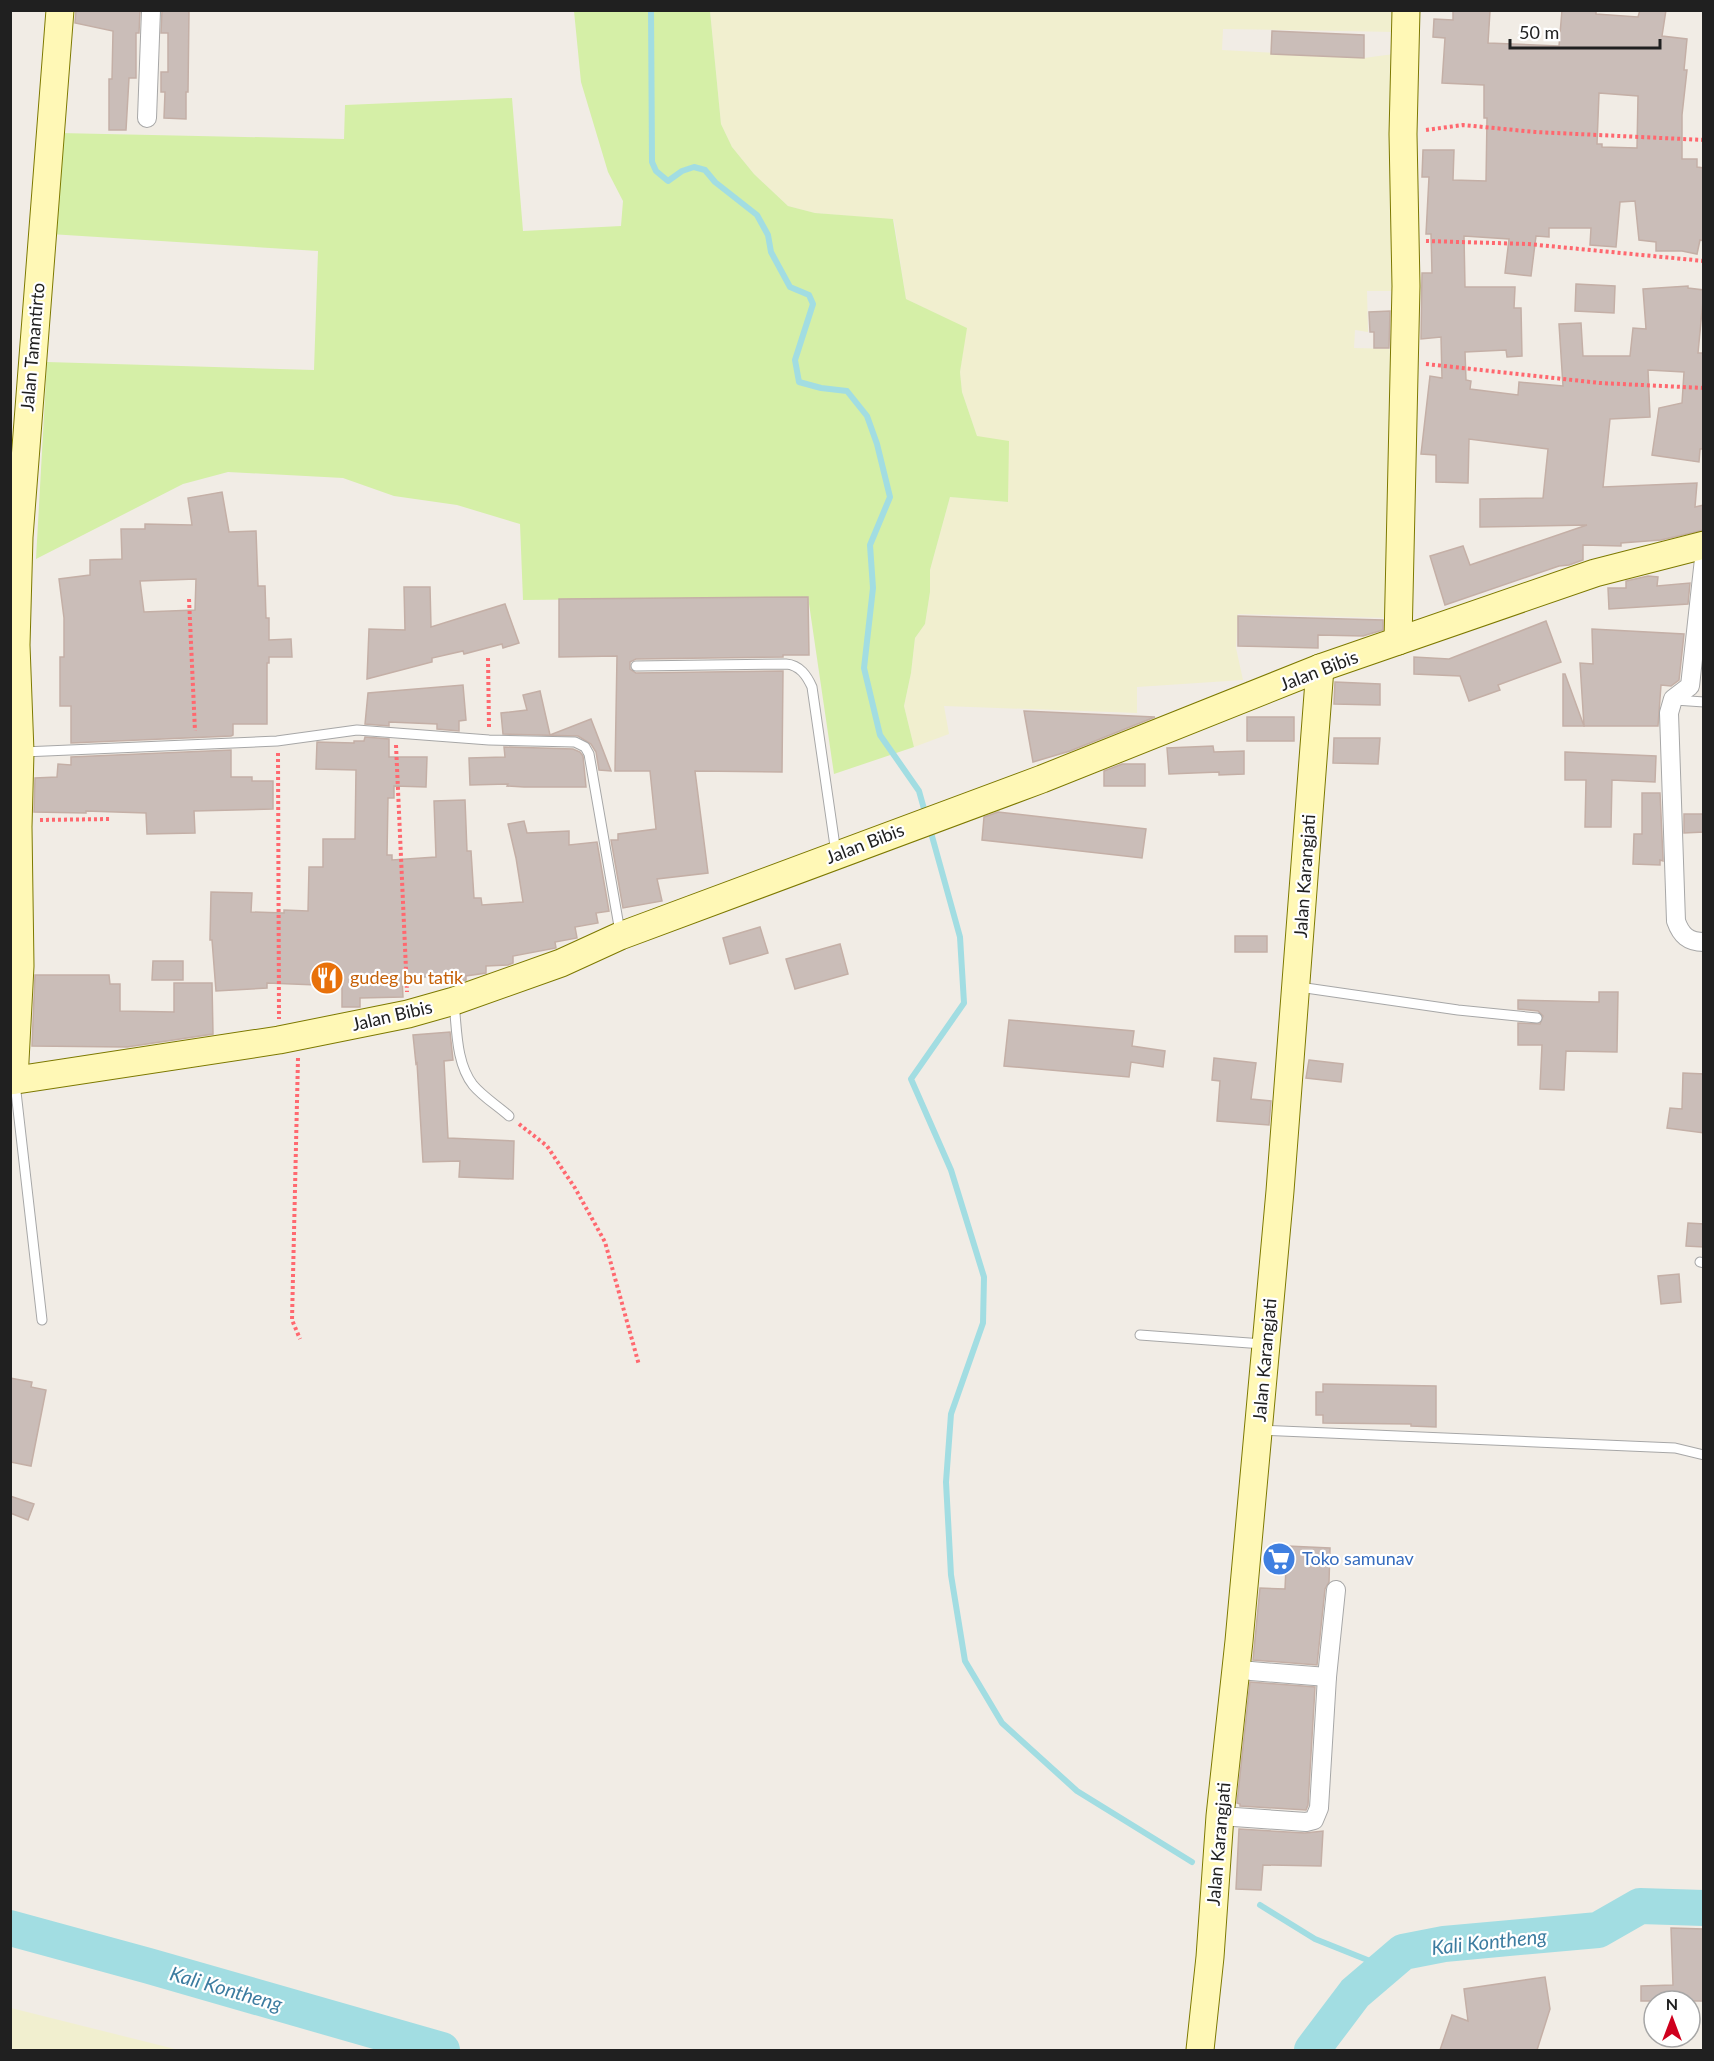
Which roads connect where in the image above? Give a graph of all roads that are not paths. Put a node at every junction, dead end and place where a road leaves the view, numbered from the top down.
1 (60, 10) edge
2 (151, 10) edge
3 (1406, 10) edge
4 (147, 118) dead end
5 (1704, 545) edge
6 (1704, 559) edge
7 (1398, 641) junction
8 (636, 666) dead end
9 (1320, 668) junction
10 (1672, 699) junction
11 (1704, 702) edge
12 (20, 752) junction
13 (836, 856) junction
14 (620, 936) junction
15 (1704, 942) edge
16 (1297, 986) junction
17 (454, 1001) junction
18 (1537, 1018) dead end
19 (12, 1081) edge
20 (509, 1116) road end
21 (42, 1320) dead end
22 (1140, 1335) dead end
23 (1266, 1344) junction
24 (1259, 1430) junction
25 (1704, 1455) edge
26 (1336, 1590) dead end
27 (1236, 1668) junction
28 (1327, 1677) junction
29 (1220, 1816) junction
30 (1200, 2050) edge

1 - 12 street, Jalan Tamantirto
2 - 4 street
3 - 7 street
5 - 7 street, Jalan Bibis
6 - 10 street
7 - 9 street, Jalan Bibis
8 - 13 lane
9 - 13 street, Jalan Bibis
9 - 16 street, Jalan Karangjati
10 - 11 lane
10 - 15 street
12 - 14 lane
12 - 19 street, Jalan Tamantirto
13 - 14 street, Jalan Bibis
14 - 17 street, Jalan Bibis
16 - 18 lane
16 - 23 street, Jalan Karangjati
17 - 19 street, Jalan Bibis
17 - 20 lane
19 - 21 lane
22 - 23 lane
23 - 24 street, Jalan Karangjati
24 - 25 lane
24 - 27 street, Jalan Karangjati
26 - 28 street
27 - 28 street
27 - 29 street, Jalan Karangjati
28 - 29 street
29 - 30 street, Jalan Karangjati

